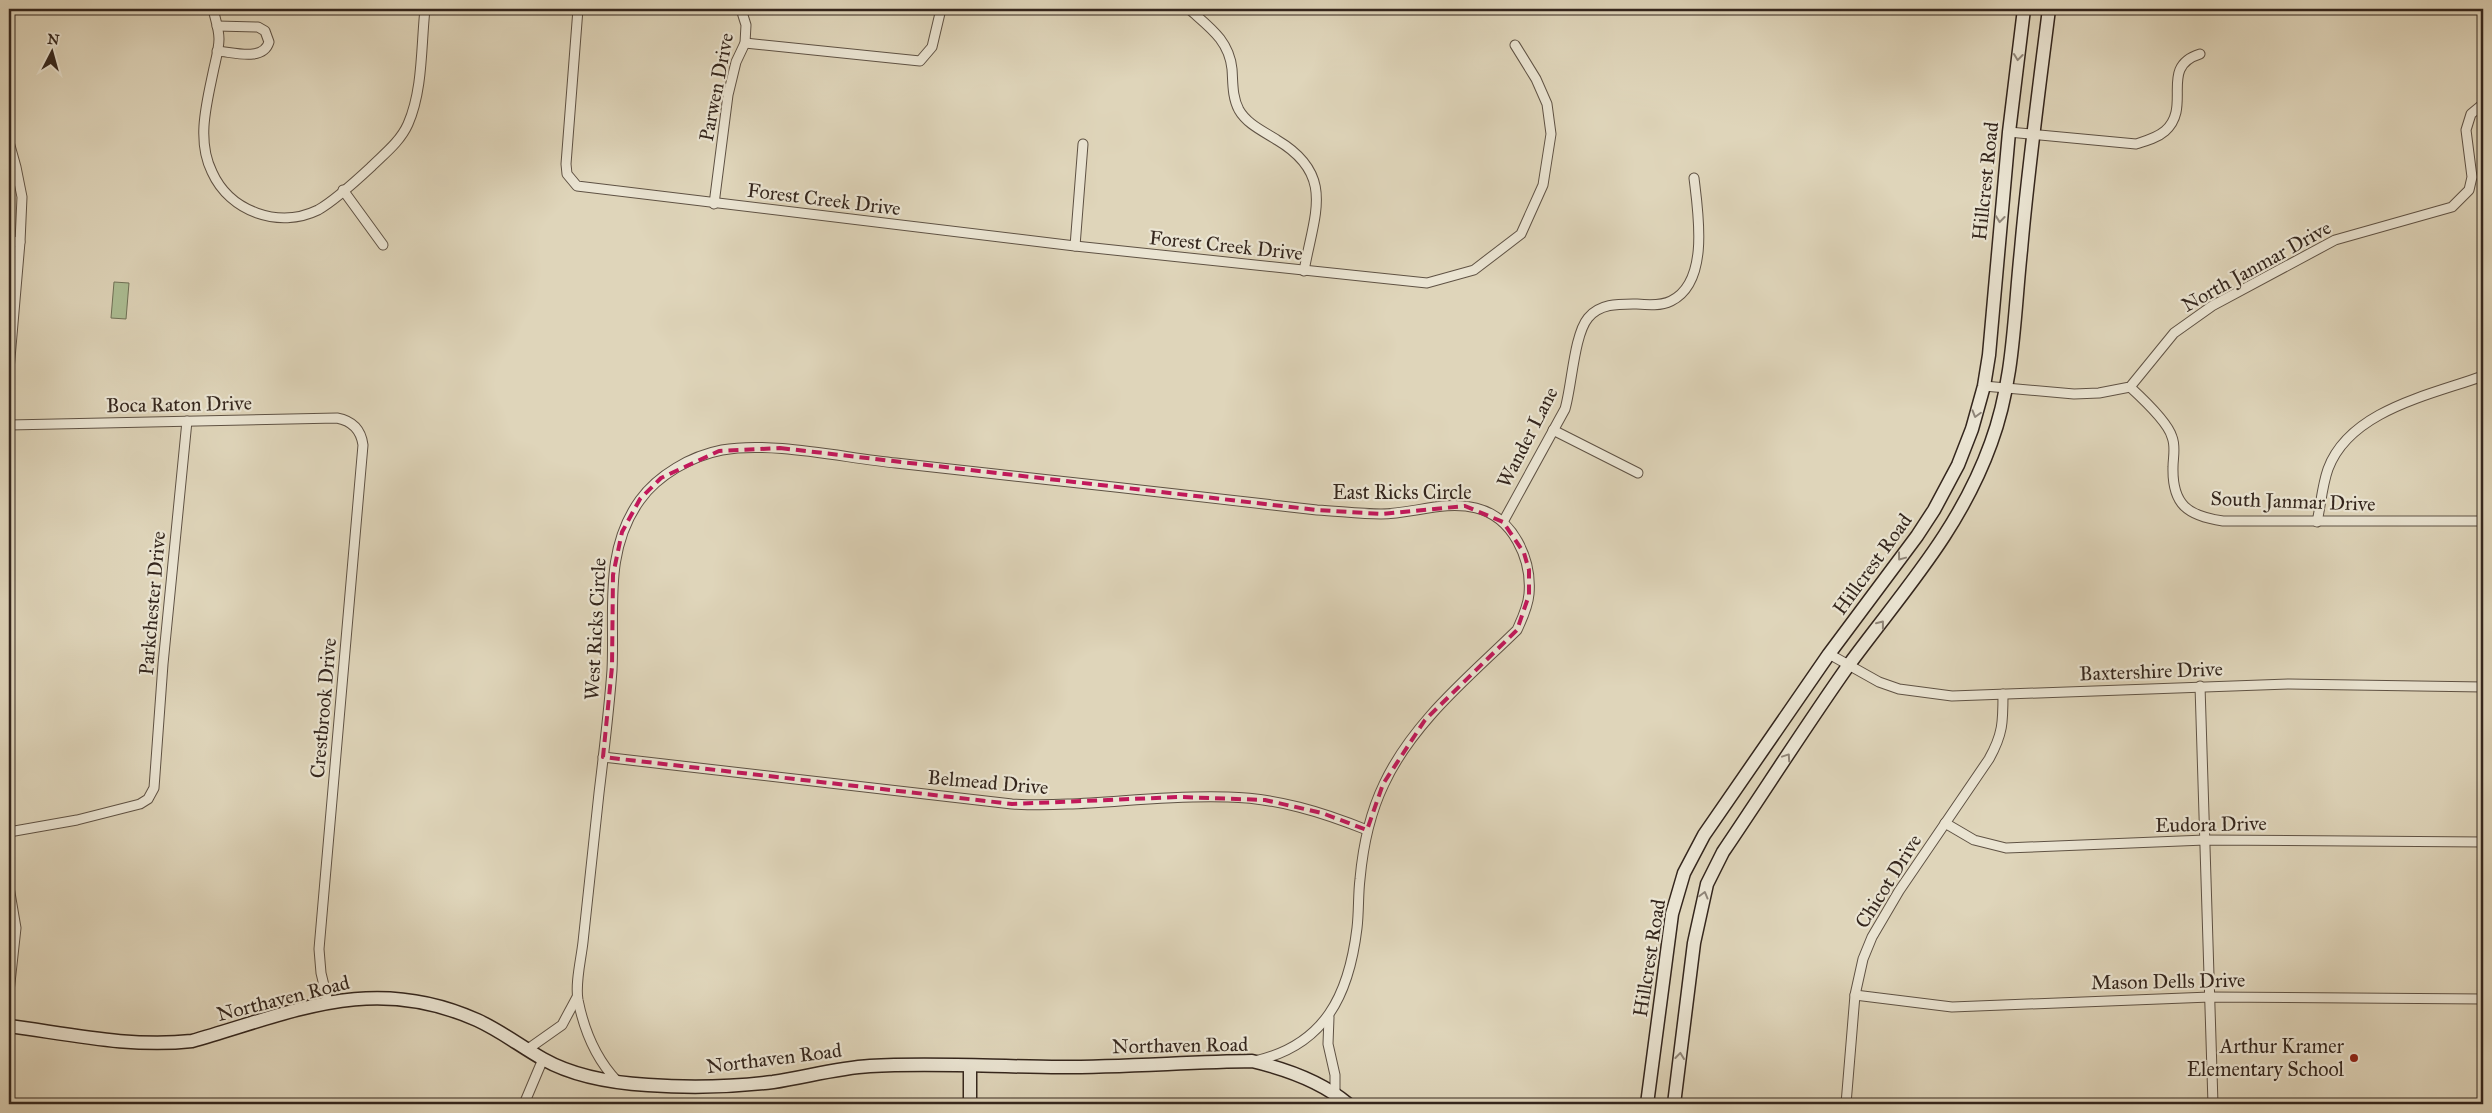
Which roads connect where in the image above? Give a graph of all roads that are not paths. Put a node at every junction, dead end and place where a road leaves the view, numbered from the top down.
1 (213, 9) edge
2 (425, 9) edge
3 (578, 9) edge
4 (741, 9) edge
5 (942, 9) edge
6 (1189, 9) edge
7 (2024, 9) edge
8 (2049, 9) edge
9 (217, 26) junction
10 (745, 43) junction
11 (1515, 45) dead end
12 (217, 51) junction
13 (2200, 54) dead end
14 (2483, 104) edge
15 (2009, 132) junction
16 (2033, 135) junction
17 (9, 142) edge
18 (1083, 144) dead end
19 (1694, 178) dead end
20 (343, 190) junction
21 (714, 204) junction
22 (9, 241) edge
23 (20, 242) junction
24 (383, 245) dead end
25 (1075, 246) junction
26 (1304, 271) junction
27 (9, 370) edge
28 (2483, 376) edge
29 (1984, 386) junction
30 (2130, 387) junction
31 (2005, 389) junction
32 (187, 422) junction
33 (349, 422) joint
34 (9, 426) edge
35 (1553, 430) junction
36 (1638, 474) dead end
37 (1006, 475) joint
38 (2483, 521) edge
39 (1503, 522) junction
40 (2317, 522) junction
41 (1829, 654) junction
42 (1848, 666) junction
43 (2200, 686) junction
44 (2483, 688) edge
45 (2003, 694) junction
46 (604, 757) junction
47 (1945, 824) junction
48 (1367, 830) junction
49 (9, 832) edge
50 (2205, 840) junction
51 (2483, 842) edge
52 (9, 887) edge
53 (9, 992) edge
54 (1855, 995) junction
55 (577, 997) junction
56 (2210, 997) junction
57 (2483, 999) edge
58 (328, 1002) junction
59 (1329, 1016) junction
60 (9, 1026) edge
61 (528, 1049) junction
62 (543, 1059) junction
63 (1252, 1061) junction
64 (970, 1066) junction
65 (617, 1081) junction
66 (1335, 1094) junction
67 (524, 1104) edge
68 (970, 1104) edge
69 (1348, 1104) edge
70 (1648, 1104) edge
71 (1674, 1104) edge
72 (1846, 1104) edge
73 (2213, 1104) edge

1 - 9 street
2 - 20 street
3 - 21 street, Forest Creek Drive
4 - 10 street, Parwen Drive
5 - 10 street
6 - 26 street
7 -> 15 main road, Hillcrest Road
8 - 16 main road, Hillcrest Road
9 - 12 street
9 - 12 street
10 - 21 street, Parwen Drive
11 - 26 street, Forest Creek Drive
12 - 20 street
13 - 16 street
14 - 30 street, North Janmar Drive
15 - 16 street
15 -> 29 main road, Hillcrest Road
16 - 31 main road, Hillcrest Road
17 - 23 street
18 - 25 street
19 - 35 street, Wander Lane
20 - 24 street
21 - 25 street, Forest Creek Drive
22 - 23 street
23 - 27 street
25 - 26 street, Forest Creek Drive
28 - 40 street
29 - 31 street
29 -> 41 main road, Hillcrest Road
30 - 31 street
30 - 40 street, South Janmar Drive
42 -> 31 main road, Hillcrest Road
32 - 33 street, Boca Raton Drive
32 - 34 street, Boca Raton Drive
32 - 49 street, Parkchester Drive
33 - 58 street, Crestbrook Drive
35 - 36 street
35 - 39 street, Wander Lane
37 - 39 street, East Ricks Circle
37 - 46 street, West Ricks Circle
38 - 40 street, South Janmar Drive
39 - 48 street, East Ricks Circle
41 - 42 street, Baxtershire Drive
41 - 70 main road, Hillcrest Road
42 - 45 street, Baxtershire Drive
71 -> 42 main road, Hillcrest Road
43 - 44 street, Baxtershire Drive
43 - 45 street, Baxtershire Drive
43 - 50 street
45 - 47 street, Chicot Drive
46 - 48 street, Belmead Drive
46 - 55 street, West Ricks Circle
47 - 50 street, Eudora Drive
47 - 54 street, Chicot Drive
48 - 59 street, East Ricks Circle
50 - 51 street, Eudora Drive
50 - 56 street
52 - 53 street
54 - 56 street, Mason Dells Drive
54 - 72 street, Chicot Drive
55 - 61 street, West Ricks Circle
55 - 65 street, West Ricks Circle
56 - 57 street, Mason Dells Drive
56 - 73 street
58 - 60 main road, Northaven Road
58 - 61 main road, Northaven Road
59 - 63 street, East Ricks Circle
59 - 66 street, East Ricks Circle
61 - 62 main road, Northaven Road
62 - 65 main road, Northaven Road
62 - 67 street
63 - 64 main road, Northaven Road
63 - 66 main road, Northaven Road
64 - 65 main road, Northaven Road
64 - 68 main road
66 - 69 main road, Northaven Road

